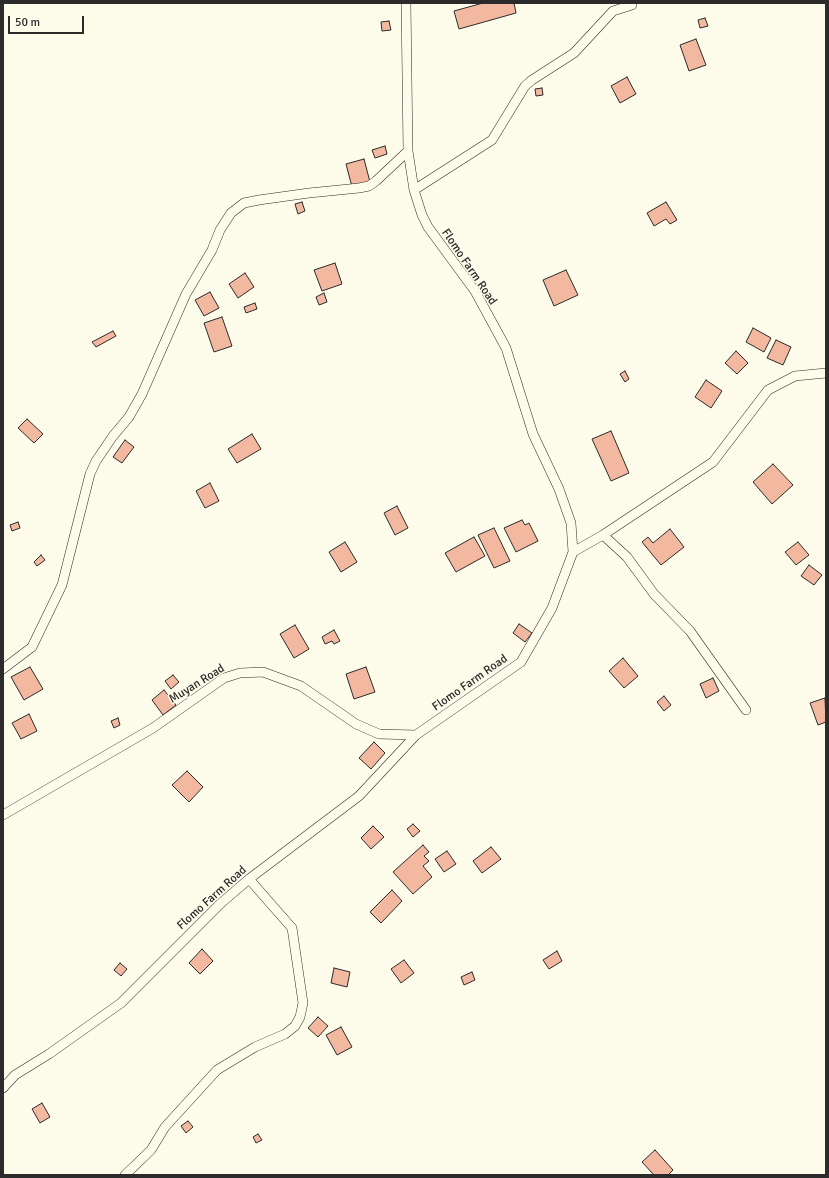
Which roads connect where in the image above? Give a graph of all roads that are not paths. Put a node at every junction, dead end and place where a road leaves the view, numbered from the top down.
1 (406, 3) edge
2 (632, 5) dead end
3 (408, 151) junction
4 (414, 190) junction
5 (826, 373) edge
6 (603, 535) junction
7 (573, 552) junction
8 (3, 669) edge
9 (746, 710) dead end
10 (416, 735) junction
11 (3, 815) edge
12 (250, 879) junction
13 (3, 1088) edge
14 (125, 1175) edge

1 - 3 street, Flomo Farm Road
2 - 4 street
3 - 4 street, Flomo Farm Road
3 - 8 street
4 - 7 street, Flomo Farm Road
5 - 6 street
6 - 7 street
6 - 9 street
7 - 10 street, Flomo Farm Road
10 - 11 street, Muyan Road
10 - 12 street, Flomo Farm Road
12 - 13 street, Flomo Farm Road
12 - 14 street

